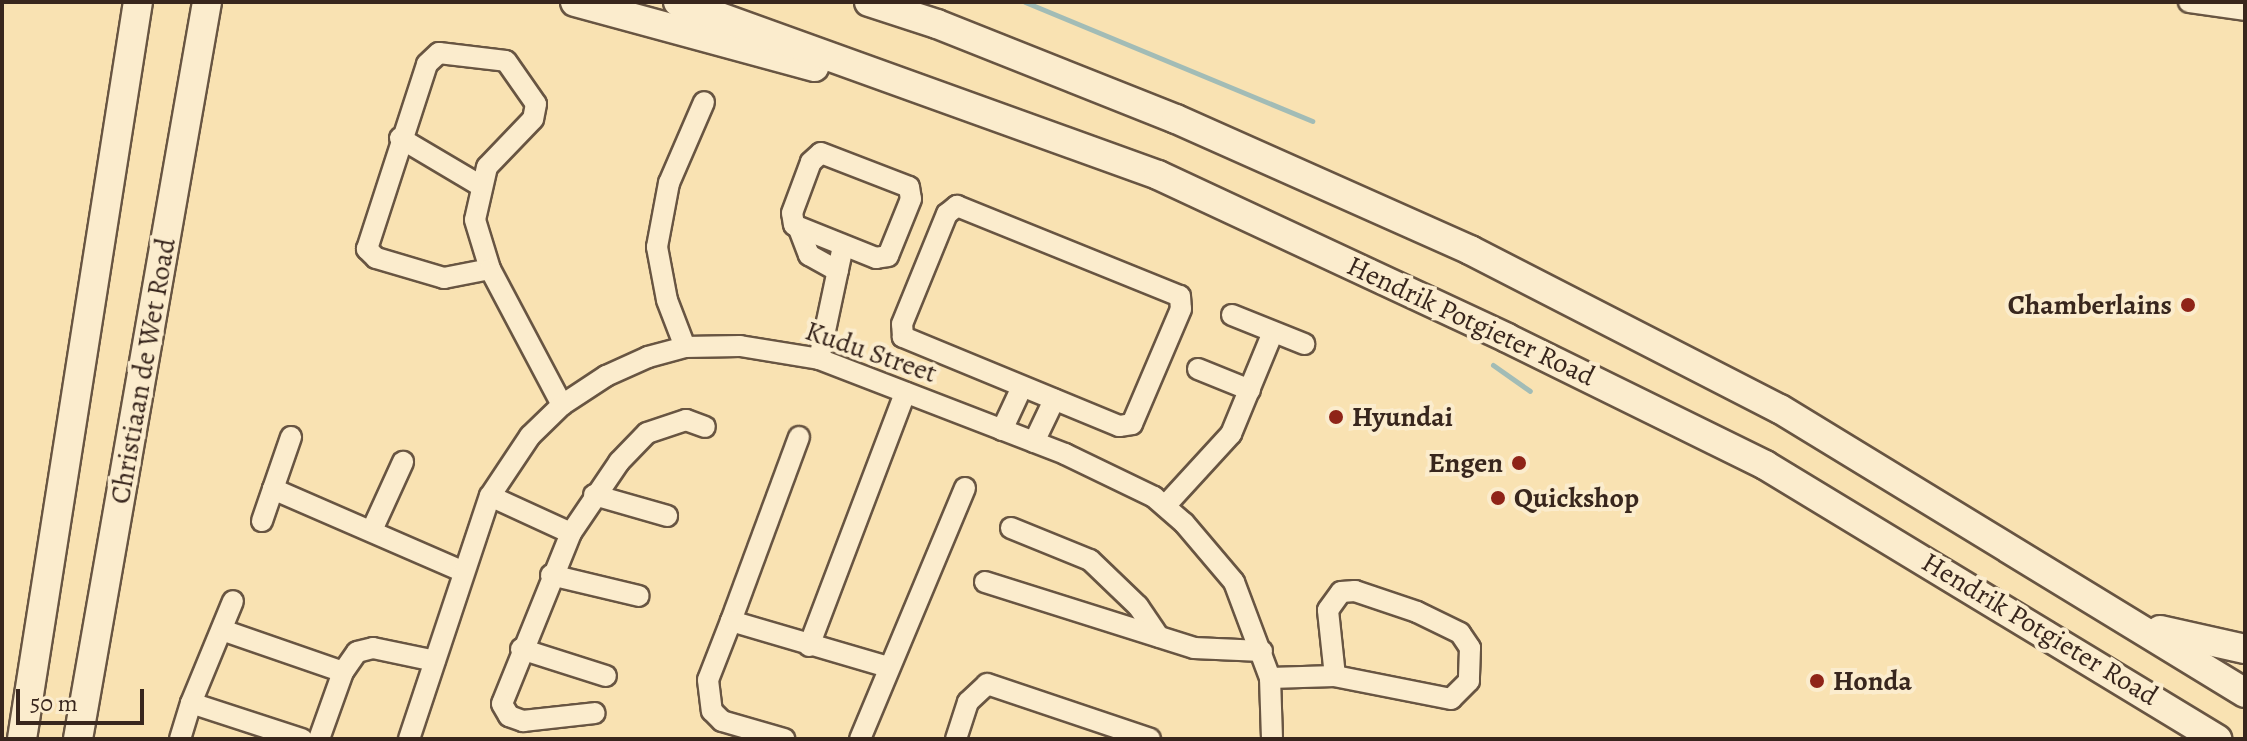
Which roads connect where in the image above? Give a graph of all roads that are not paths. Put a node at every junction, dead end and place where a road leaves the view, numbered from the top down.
1 (138, 2) edge
2 (207, 2) edge
3 (220, 2) edge
4 (575, 2) edge
5 (678, 2) edge
6 (869, 2) edge
7 (2189, 2) edge
8 (2245, 10) edge
9 (704, 102) dead end
10 (985, 109) junction
11 (187, 118) junction
12 (400, 138) junction
13 (479, 185) junction
14 (799, 229) junction
15 (843, 246) junction
16 (490, 269) junction
17 (838, 271) junction
18 (1232, 315) dead end
19 (1273, 332) junction
20 (1304, 344) dead end
21 (685, 347) junction
22 (819, 359) junction
23 (1198, 369) dead end
24 (1022, 387) junction
25 (1250, 390) junction
26 (905, 393) junction
27 (1054, 400) junction
28 (562, 405) junction
29 (705, 427) dead end
30 (1002, 430) junction
31 (291, 437) dead end
32 (799, 437) dead end
33 (1034, 442) junction
34 (403, 462) dead end
35 (965, 488) dead end
36 (273, 489) junction
37 (594, 495) junction
38 (490, 496) junction
39 (1165, 506) junction
40 (667, 516) dead end
41 (262, 521) dead end
42 (1011, 528) dead end
43 (372, 530) junction
44 (571, 533) junction
45 (464, 572) junction
46 (551, 575) junction
47 (985, 582) dead end
48 (639, 596) dead end
49 (233, 601) dead end
50 (2125, 619) junction
51 (731, 621) junction
52 (222, 630) junction
53 (1159, 637) junction
54 (809, 646) junction
55 (521, 649) junction
56 (2245, 649) edge
57 (1262, 651) junction
58 (435, 661) junction
59 (888, 667) junction
60 (343, 672) junction
61 (606, 676) dead end
62 (1335, 676) junction
63 (1270, 678) junction
64 (2245, 693) edge
65 (2162, 701) junction
66 (191, 703) junction
67 (595, 713) dead end
68 (22, 739) edge
69 (78, 739) edge
70 (180, 739) edge
71 (302, 739) edge
72 (319, 739) edge
73 (409, 739) edge
74 (784, 739) edge
75 (860, 739) edge
76 (956, 739) edge
77 (1150, 739) edge
78 (1272, 739) edge
79 (2198, 739) edge
80 (2217, 739) edge

1 - 68 main road
2 - 11 main road, Christiaan de Wet Road
3 - 11 main road
4 - 10 main road
5 - 10 main road, Hendrik Potgieter Road
6 - 50 main road, Hendrik Potgieter Road
7 - 8 street
9 - 21 street
10 - 65 main road, Hendrik Potgieter Road
11 - 69 main road, Christiaan de Wet Road
12 - 13 street
12 - 13 street
12 - 16 street
13 - 16 street
14 - 15 street
14 - 15 street
14 - 17 street
15 - 17 street
16 - 28 street
17 - 22 street
18 - 19 street
19 - 20 street
19 - 25 street
21 - 22 street, Kudu Street
21 - 28 street, Kudu Street
22 - 26 street, Kudu Street
23 - 25 street
24 - 27 street
24 - 27 street
24 - 30 street
25 - 39 street
26 - 30 street, Kudu Street
26 - 54 street
27 - 33 street
28 - 38 street, Kudu Street
29 - 37 street
30 - 33 street, Kudu Street
31 - 36 street
32 - 51 street
33 - 39 street, Kudu Street
34 - 43 street
35 - 59 street
36 - 41 street
36 - 43 street
37 - 40 street
37 - 44 street
38 - 44 street
38 - 45 street, Kudu Street
39 - 57 street, Kudu Street
42 - 53 street
43 - 45 street
44 - 46 street
45 - 58 street, Kudu Street
46 - 48 street
46 - 55 street
47 - 53 street
49 - 52 street
50 - 56 main road
50 - 64 main road, Hendrik Potgieter Road
51 - 54 street
51 - 74 street
52 - 60 street
52 - 66 street
53 - 57 street
54 - 59 street
55 - 61 street
55 - 67 street
57 - 63 street, Kudu Street
58 - 60 street
58 - 73 street, Kudu Street
59 - 75 street
60 - 72 street
62 - 62 street
62 - 63 street
63 - 78 street, Kudu Street
65 - 79 main road
65 - 80 main road, Hendrik Potgieter Road
66 - 70 street
66 - 71 street
76 - 77 street

